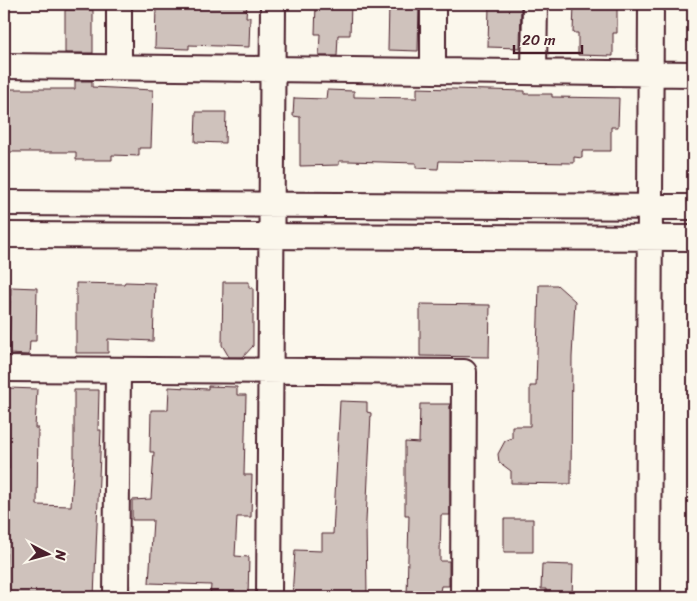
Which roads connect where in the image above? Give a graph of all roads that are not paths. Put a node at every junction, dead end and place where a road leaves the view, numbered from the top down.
1 (119, 4) edge
2 (273, 4) edge
3 (433, 4) edge
4 (535, 4) edge
5 (651, 4) edge
6 (4, 66) edge
7 (119, 66) junction
8 (273, 68) junction
9 (433, 71) junction
10 (534, 71) junction
11 (651, 73) junction
12 (693, 74) edge
13 (4, 203) edge
14 (271, 206) junction
15 (650, 206) junction
16 (693, 207) edge
17 (4, 235) edge
18 (272, 236) junction
19 (650, 237) junction
20 (693, 238) edge
21 (4, 369) edge
22 (118, 370) junction
23 (271, 371) junction
24 (116, 597) edge
25 (270, 597) edge
26 (463, 597) edge
27 (648, 597) edge

1 - 7 street
2 - 8 street
3 - 9 street
4 - 10 street
5 - 11 street
6 - 7 street
7 - 8 street
8 - 9 street
8 - 14 street
9 - 10 street
10 - 11 street
11 - 12 street
11 - 15 street
13 - 14 street
14 - 15 street
14 - 18 street
15 - 16 street
15 - 19 street
17 - 18 street
18 - 19 street
18 - 23 street
19 - 20 street
19 - 27 street
21 - 22 street
22 - 23 street
22 - 24 street
23 - 25 street
23 - 26 street

